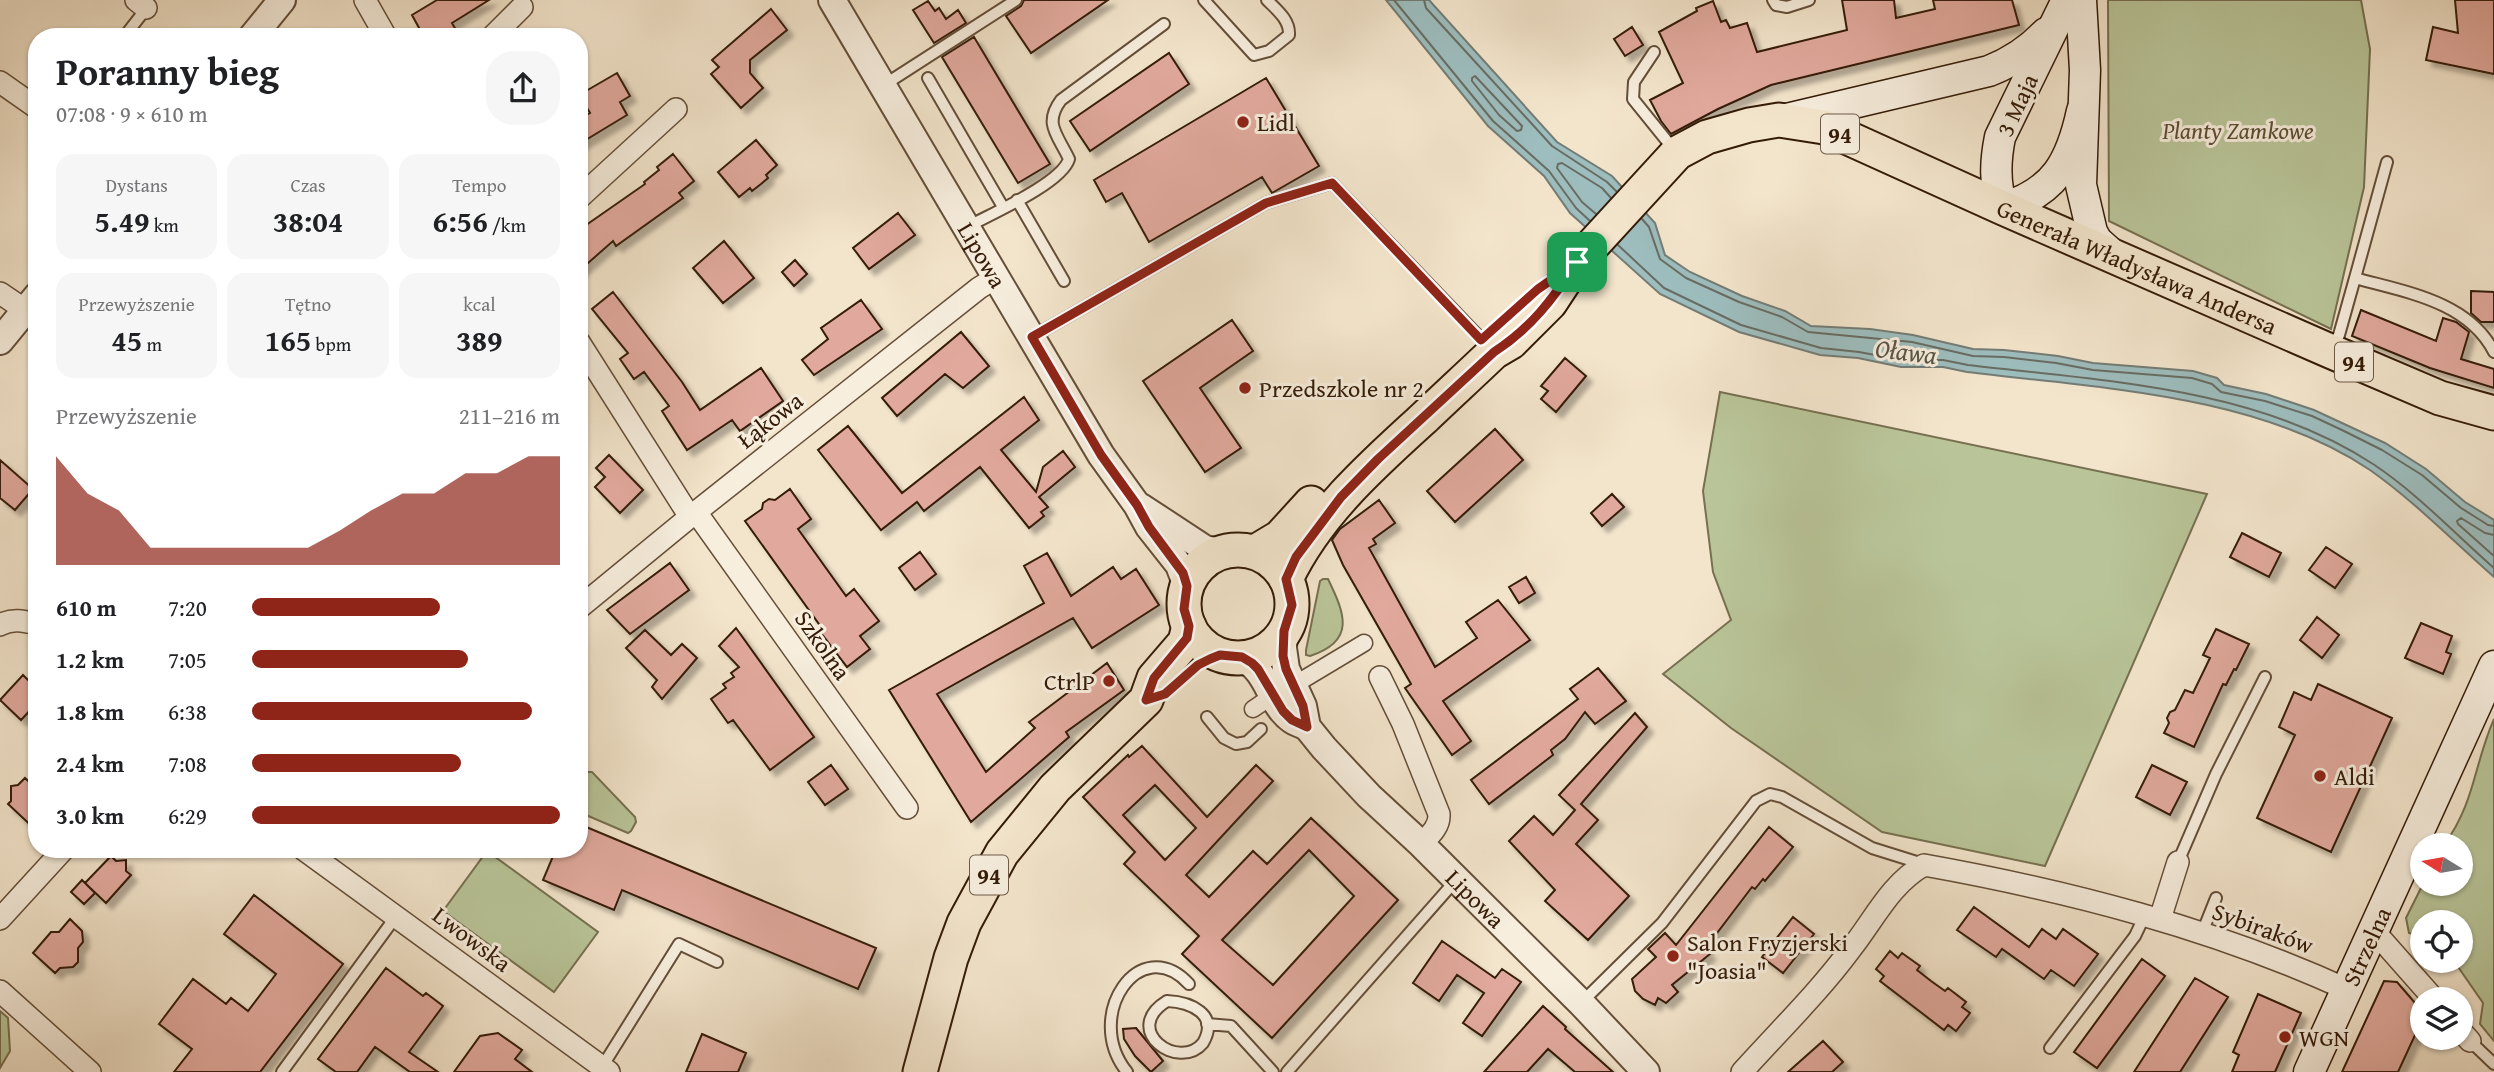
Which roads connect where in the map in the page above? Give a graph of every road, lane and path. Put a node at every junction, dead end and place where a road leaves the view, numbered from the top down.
1 (282, 0) edge
2 (365, 0) edge
3 (832, 0) edge
4 (1016, 0) edge
5 (1204, 0) edge
6 (1267, 0) edge
7 (1773, 0) edge
8 (1809, 0) edge
9 (145, 3) edge
10 (2069, 6) edge
11 (522, 7) dead end
12 (1164, 24) dead end
13 (130, 28) edge
14 (259, 28) edge
15 (381, 28) edge
16 (501, 28) edge
17 (1654, 52) dead end
18 (928, 78) dead end
19 (0, 82) edge
20 (884, 85) junction
21 (28, 102) edge
22 (676, 110) dead end
23 (2082, 111) junction
24 (1779, 120) junction
25 (1672, 157) junction
26 (2387, 162) dead end
27 (588, 190) edge
28 (1017, 200) junction
29 (1003, 207) junction
30 (2003, 208) junction
31 (967, 226) junction
32 (2118, 259) junction
33 (996, 277) junction
34 (2355, 278) junction
35 (1064, 281) dead end
36 (0, 293) edge
37 (28, 302) edge
38 (28, 307) edge
39 (1032, 337) junction
40 (0, 341) edge
41 (1488, 346) junction
42 (2330, 351) junction
43 (2494, 352) edge
44 (588, 356) edge
45 (2486, 416) edge
46 (1137, 505) junction
47 (693, 514) junction
48 (1222, 552) junction
49 (1255, 552) junction
50 (1286, 579) junction
51 (1187, 586) junction
52 (588, 601) edge
53 (28, 622) edge
54 (0, 625) edge
55 (1189, 626) junction
56 (1284, 631) junction
57 (1364, 643) dead end
58 (1231, 656) junction
59 (2494, 666) edge
60 (1380, 677) dead end
61 (2265, 677) dead end
62 (1299, 682) dead end
63 (1269, 698) dead end
64 (1146, 700) junction
65 (1253, 709) dead end
66 (1207, 717) dead end
67 (1307, 727) junction
68 (1261, 729) dead end
69 (907, 808) dead end
70 (1421, 844) junction
71 (56, 858) edge
72 (316, 858) edge
73 (2178, 862) joint
74 (1924, 865) junction
75 (1456, 880) junction
76 (2216, 898) dead end
77 (397, 915) junction
78 (2152, 917) junction
79 (0, 919) edge
80 (2374, 930) junction
81 (2202, 933) junction
82 (717, 962) dead end
83 (1189, 984) dead end
84 (2424, 987) edge
85 (2346, 989) junction
86 (0, 991) edge
87 (1581, 1003) junction
88 (1207, 1024) junction
89 (2473, 1043) edge
90 (2050, 1048) dead end
91 (2494, 1064) edge
92 (606, 1070) edge
93 (90, 1072) edge
94 (282, 1072) edge
95 (920, 1072) edge
96 (1127, 1072) edge
97 (1273, 1072) edge
98 (1287, 1072) edge
99 (1646, 1072) edge
100 (1742, 1072) edge
101 (2309, 1072) edge

1 - 14 street
2 - 15 street
3 - 20 street, Lipowa
4 - 20 lane
5 - 6 lane
7 - 8 lane
9 - 13 lane
10 - 23 main road
10 - 24 main road
10 - 30 main road, 3 Maja
11 - 16 street
12 - 28 lane
17 - 25 lane
18 - 29 lane
19 - 21 street
20 - 31 street, Lipowa
22 - 27 street
23 - 30 main road
23 - 32 main road
24 - 25 main road, 94
24 - 30 main road, Generała Władysława Andersa / 94
25 - 41 main road, 94
26 - 34 lane
28 - 29 lane
28 - 35 lane
29 - 31 lane
30 - 32 main road, Generała Władysława Andersa / 94
31 - 33 street, Lipowa
32 - 42 main road, Generała Władysława Andersa / 94
33 - 39 street, Lipowa
33 - 47 street, Łąkowa
34 - 42 lane
34 - 43 lane
36 - 37 street
38 - 40 street
39 - 41 lane
39 - 46 street, Lipowa
41 - 49 main road, 94
41 - 50 main road, 94
42 - 45 main road, Generała Władysława Andersa / 94
44 - 47 street, Szkolna
46 - 48 street, Lipowa
46 - 51 street, Lipowa
47 - 52 street, Łąkowa
47 - 69 street, Szkolna
48 - 49 main road
48 - 51 main road
49 - 50 main road
50 - 56 main road
51 - 55 main road
53 - 54 street
55 - 58 main road
55 - 64 main road, 94
56 - 58 main road, 94
56 - 67 street, Lipowa
57 - 62 street
58 - 64 main road, 94
58 - 67 street, Lipowa
59 - 80 main road, Strzelna
60 - 70 street
61 - 73 lane
63 - 65 street
64 - 95 main road, 94
66 - 68 lane
67 - 70 street, Lipowa
70 - 75 street, Lipowa
71 - 79 street
72 - 77 street, Lwowska
73 - 78 street
74 - 78 street, Sybiraków
74 - 87 lane
74 - 100 street
75 - 87 street, Lipowa
75 - 98 lane
76 - 81 lane
77 - 92 street, Lwowska
77 - 94 lane
78 - 81 street, Sybiraków
78 - 90 lane
80 - 84 street
80 - 85 main road, Strzelna
81 - 85 street, Sybiraków
82 - 92 lane
83 - 96 lane
85 - 101 main road, Strzelna
86 - 93 street
87 - 99 street, Lipowa
88 - 88 lane
88 - 97 lane
89 - 91 lane

